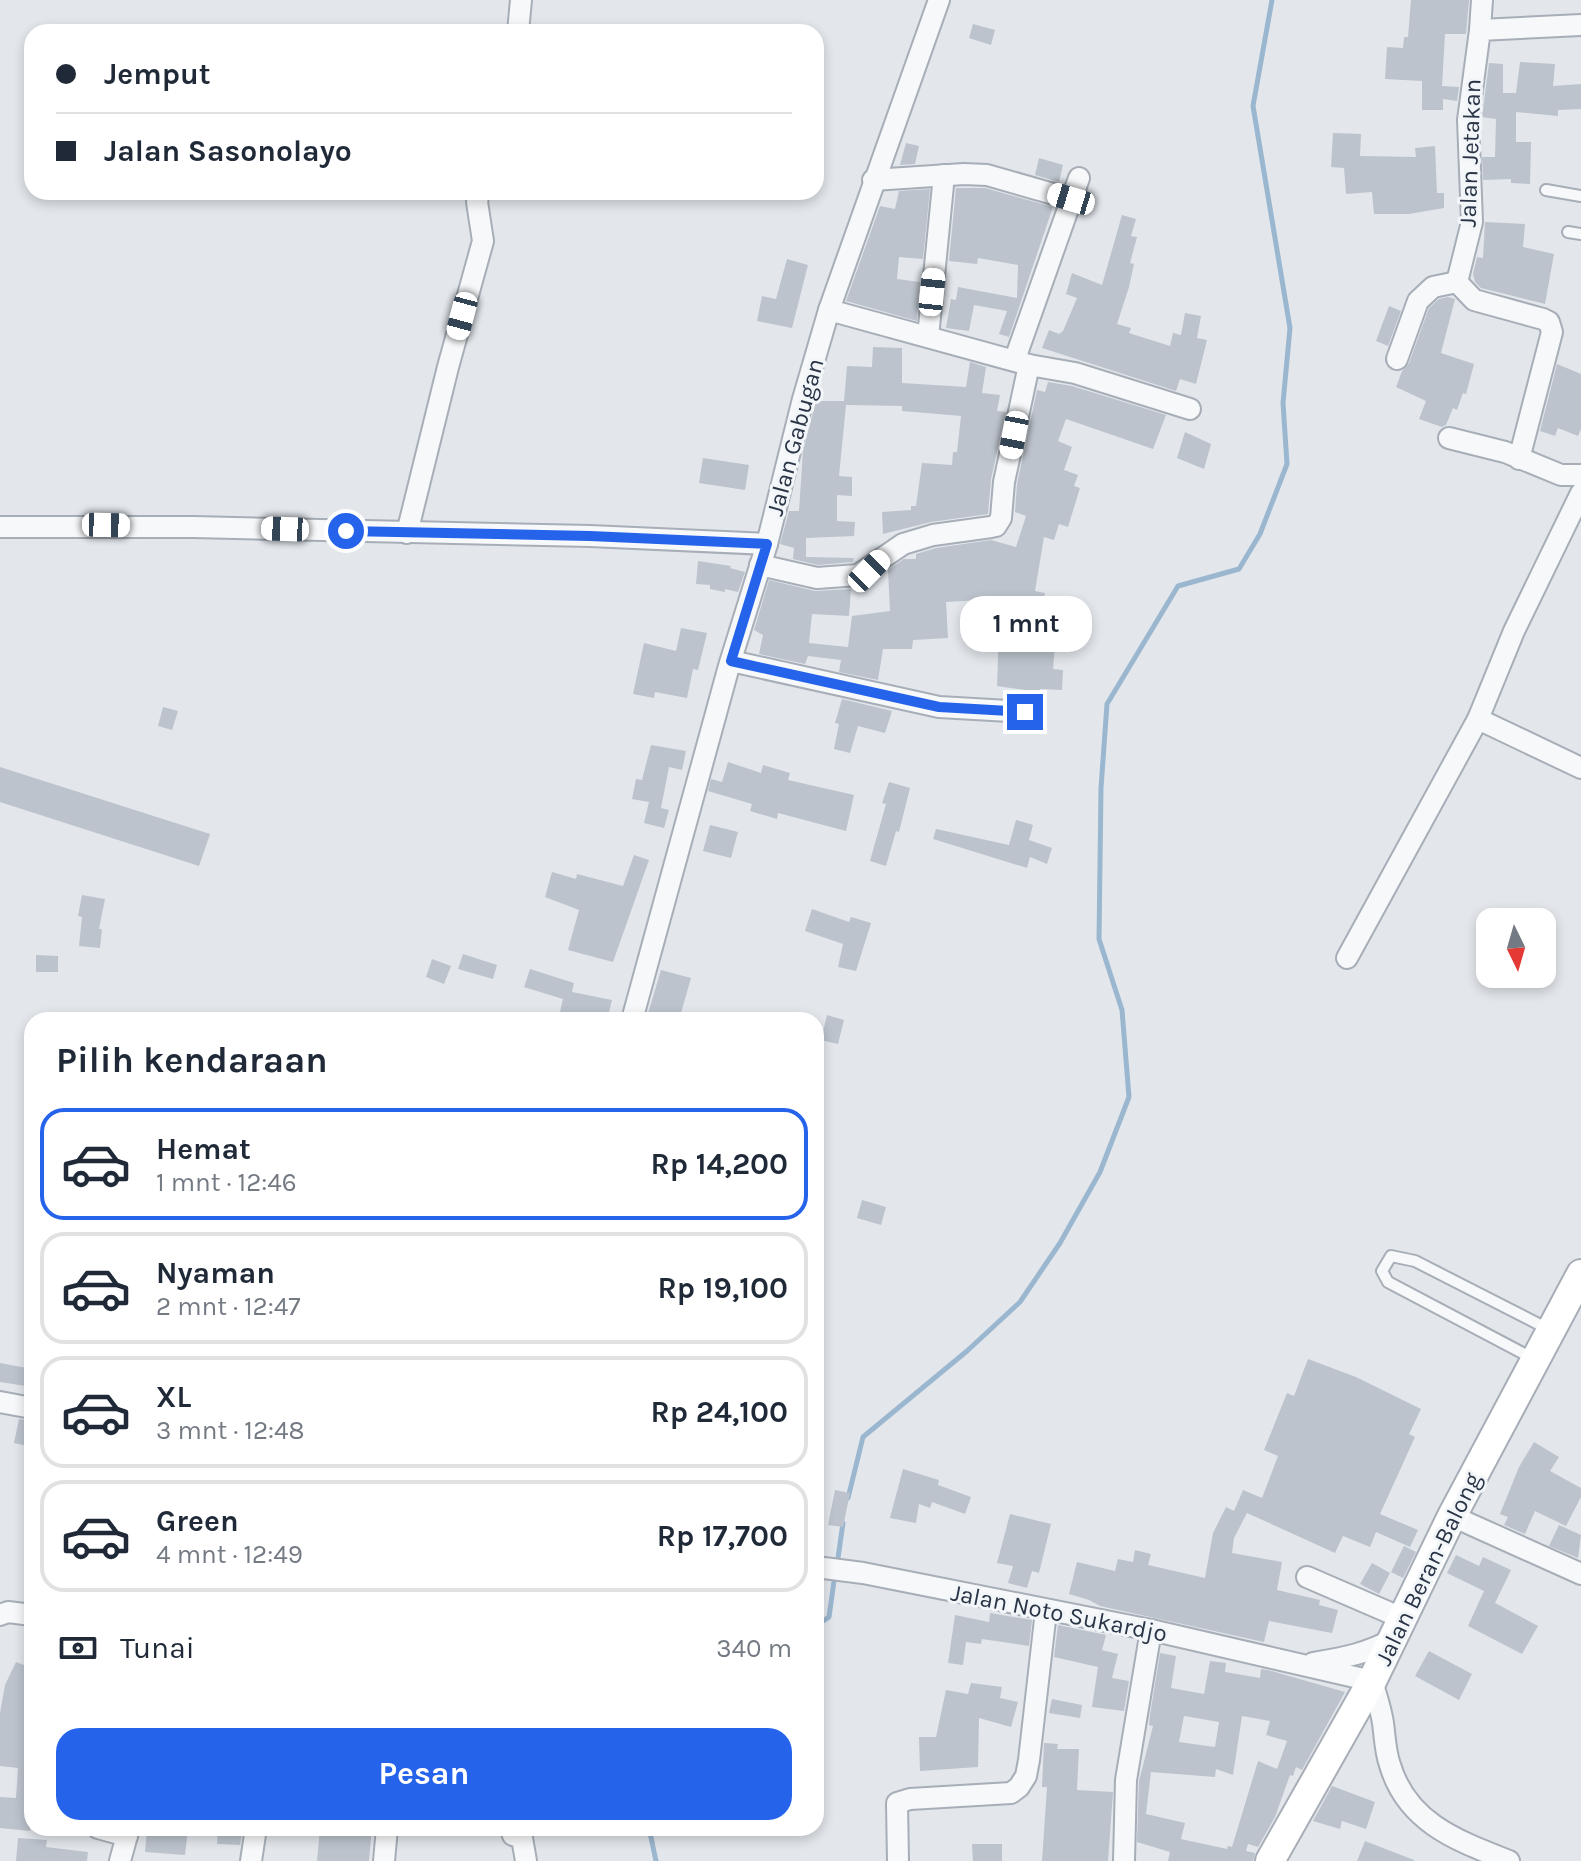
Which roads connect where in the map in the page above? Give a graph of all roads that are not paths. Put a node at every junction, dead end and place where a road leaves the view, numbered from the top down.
1 (521, 0) edge
2 (939, 0) edge
3 (1482, 0) edge
4 (519, 24) edge
5 (1581, 25) edge
6 (1480, 30) junction
7 (944, 175) junction
8 (1079, 178) dead end
9 (873, 180) junction
10 (1546, 190) dead end
11 (1581, 196) edge
12 (1071, 199) junction
13 (477, 200) edge
14 (1568, 232) dead end
15 (1581, 234) edge
16 (1457, 282) junction
17 (829, 310) junction
18 (928, 337) junction
19 (1397, 359) dead end
20 (1022, 362) junction
21 (1190, 409) dead end
22 (1449, 438) dead end
23 (1519, 459) junction
24 (1581, 475) edge
25 (1581, 493) edge
26 (0, 527) edge
27 (407, 533) junction
28 (767, 544) junction
29 (760, 565) junction
30 (731, 661) junction
31 (1025, 712) dead end
32 (1478, 719) junction
33 (1581, 768) edge
34 (1347, 958) dead end
35 (634, 1012) edge
36 (1581, 1274) edge
37 (1552, 1331) junction
38 (1536, 1360) junction
39 (0, 1402) edge
40 (24, 1406) edge
41 (1452, 1516) junction
42 (824, 1568) edge
43 (1581, 1574) edge
44 (1307, 1577) dead end
45 (1046, 1611) junction
46 (24, 1614) edge
47 (0, 1615) edge
48 (1399, 1629) junction
49 (1151, 1630) junction
50 (1301, 1664) junction
51 (1372, 1681) junction
52 (127, 1836) edge
53 (255, 1836) edge
54 (386, 1836) edge
55 (516, 1836) edge
56 (120, 1861) edge
57 (251, 1861) edge
58 (384, 1861) edge
59 (526, 1861) edge
60 (898, 1861) edge
61 (1124, 1861) edge
62 (1270, 1861) edge
63 (1509, 1861) edge

1 - 4 street
2 - 9 street, Jalan Gabugan
3 - 6 street, Jalan Jetakan
5 - 6 street
6 - 16 street, Jalan Jetakan
7 - 9 street
7 - 12 street
7 - 18 street
8 - 12 street
9 - 17 street, Jalan Gabugan
10 - 11 lane
12 - 20 street
13 - 27 street
14 - 15 lane
16 - 19 street
16 - 23 street
17 - 18 street
17 - 28 street, Jalan Gabugan
18 - 20 street
20 - 21 street
20 - 29 street
22 - 23 street
23 - 24 street
25 - 32 street
26 - 27 street
27 - 28 street
28 - 29 street, Jalan Gabugan
29 - 30 street, Jalan Gabugan
30 - 31 street
30 - 35 street, Jalan Gabugan
32 - 33 street
32 - 34 street
36 - 37 main road, Jalan Beran-Balong
37 - 38 main road, Jalan Beran-Balong
37 - 38 lane
38 - 41 main road, Jalan Beran-Balong
39 - 40 street
41 - 43 street
41 - 48 main road, Jalan Beran-Balong
42 - 45 street, Jalan Noto Sukardjo
44 - 48 street
45 - 49 street, Jalan Noto Sukardjo
45 - 60 street
46 - 47 street
48 - 50 street, Jalan Noto Sukardjo
48 - 51 main road, Jalan Beran-Balong
49 - 50 street, Jalan Noto Sukardjo
49 - 61 street
50 - 51 street, Jalan Noto Sukardjo
51 - 62 main road, Jalan Beran-Balong
51 - 63 street
52 - 56 street
53 - 57 street
54 - 58 street
55 - 59 street

